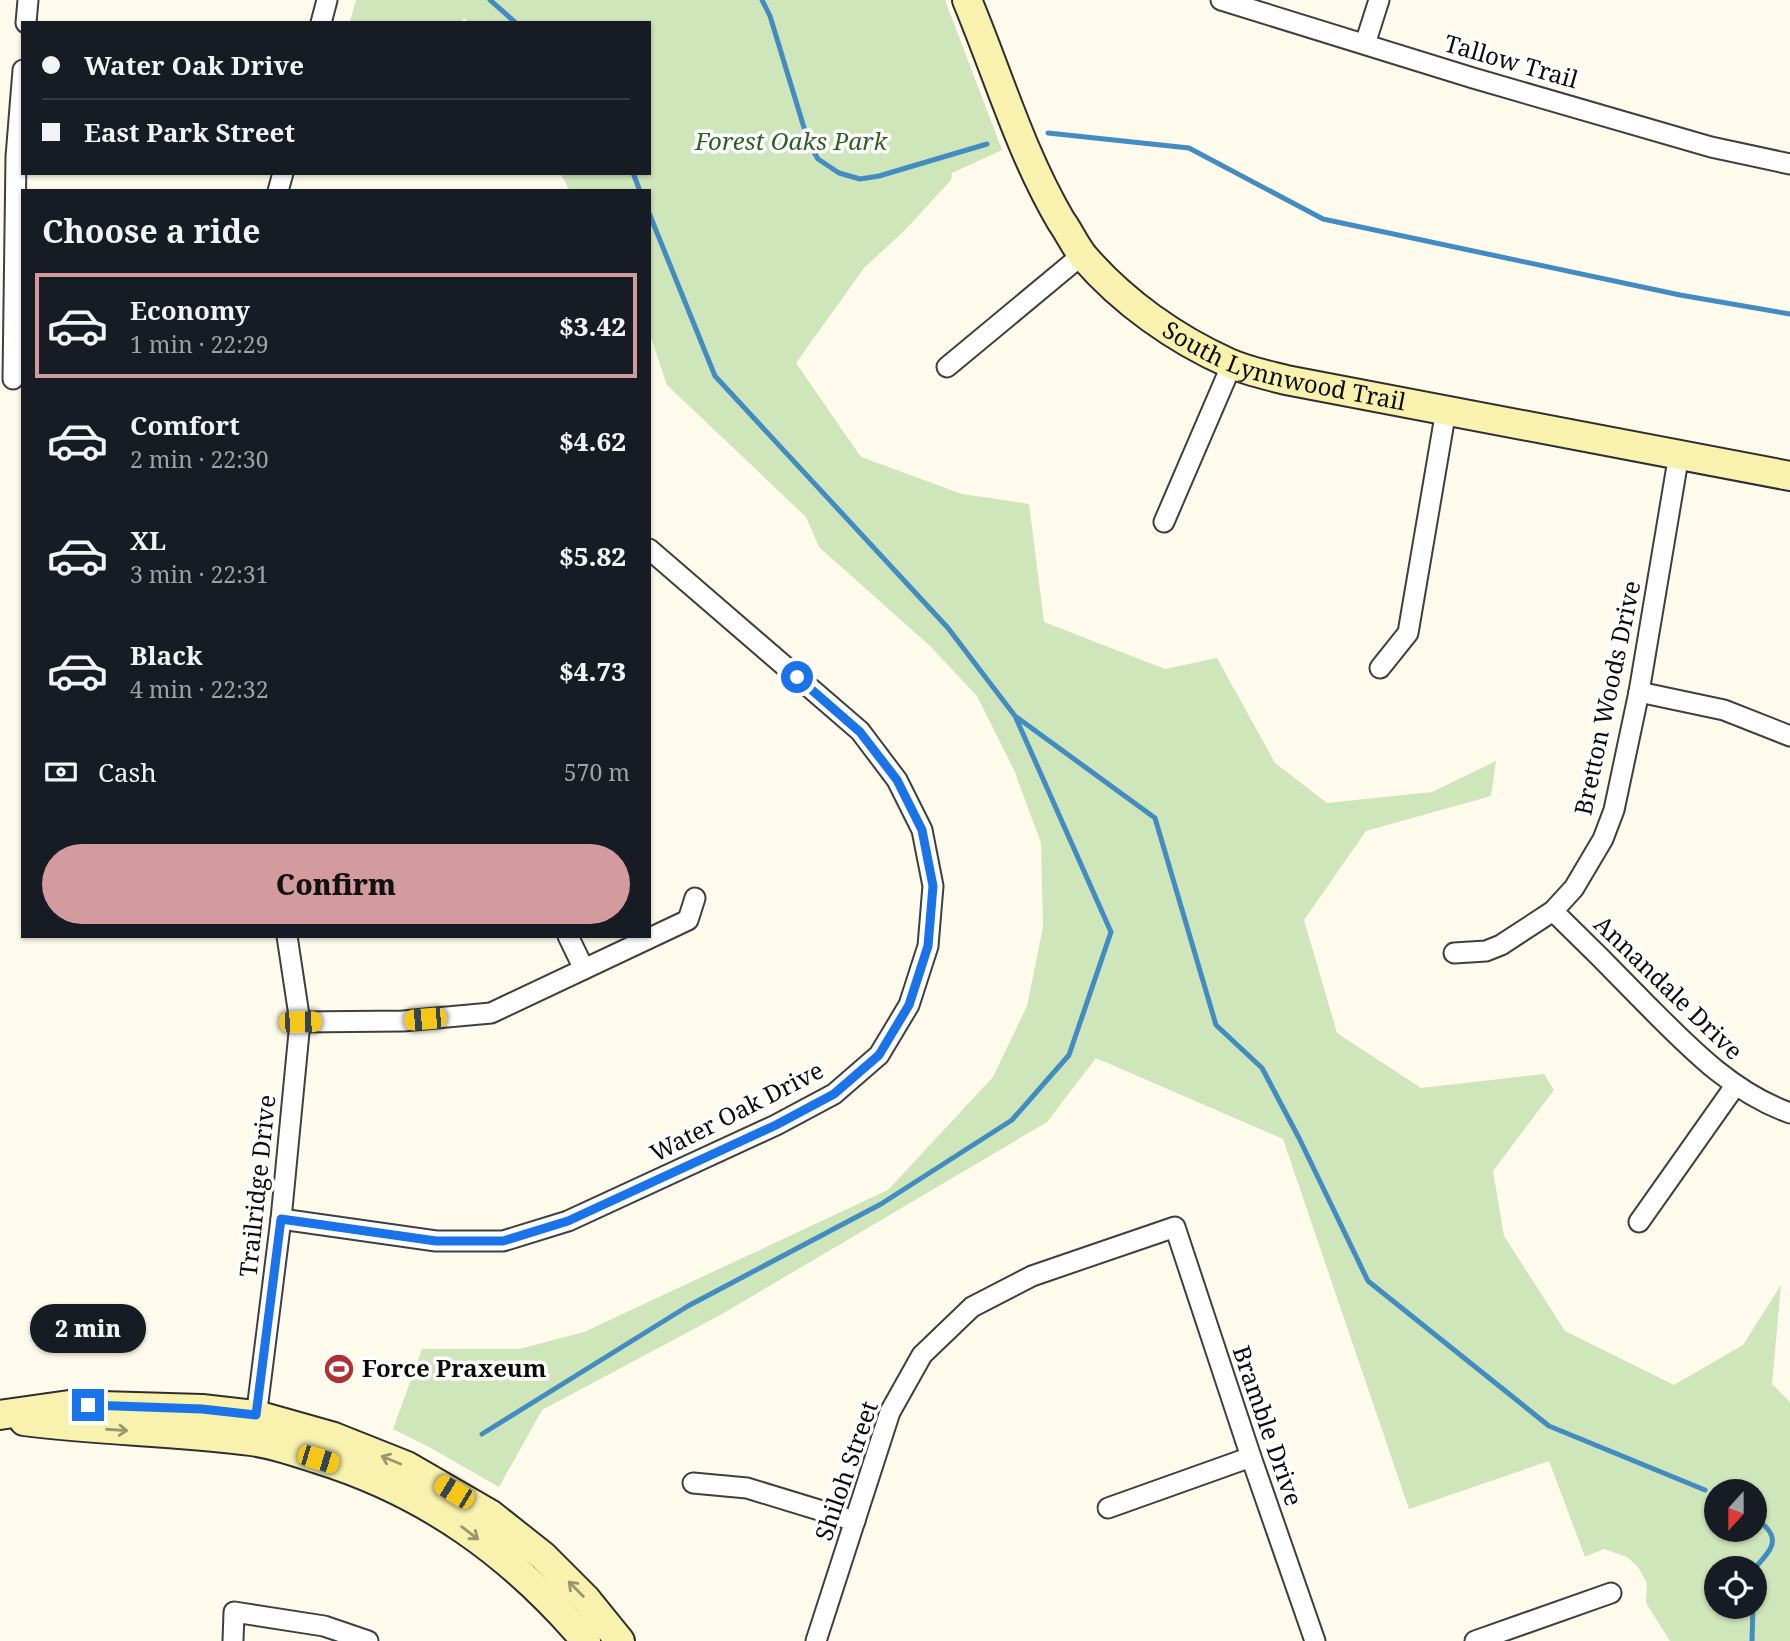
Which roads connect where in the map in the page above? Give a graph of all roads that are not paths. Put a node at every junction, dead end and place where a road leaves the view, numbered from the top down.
1 (28, 0) edge
2 (327, 0) edge
3 (967, 0) edge
4 (1221, 0) edge
5 (1379, 0) edge
6 (26, 21) edge
7 (322, 21) edge
8 (1366, 44) junction
9 (21, 82) edge
10 (8, 157) edge
11 (1790, 164) edge
12 (1082, 255) junction
13 (1232, 364) junction
14 (947, 367) dead end
15 (12, 379) edge
16 (1446, 410) junction
17 (1679, 454) junction
18 (1790, 476) edge
19 (1164, 522) dead end
20 (651, 551) edge
21 (1380, 668) dead end
22 (1639, 692) junction
23 (1790, 736) edge
24 (695, 898) dead end
25 (1553, 911) junction
26 (651, 937) edge
27 (287, 938) edge
28 (569, 938) edge
29 (648, 938) edge
30 (1454, 953) dead end
31 (584, 969) junction
32 (300, 1022) junction
33 (1735, 1086) junction
34 (1790, 1113) edge
35 (281, 1219) junction
36 (1639, 1222) dead end
37 (1175, 1227) joint
38 (0, 1417) edge
39 (255, 1428) junction
40 (1251, 1457) junction
41 (693, 1483) dead end
42 (1108, 1508) dead end
43 (855, 1521) junction
44 (1611, 1593) dead end
45 (233, 1641) edge
46 (368, 1641) edge
47 (586, 1641) edge
48 (620, 1641) edge
49 (816, 1641) edge
50 (1315, 1641) edge
51 (1475, 1641) edge

1 - 6 street
2 - 7 street
3 - 12 street, South Lynnwood Trail
4 - 8 street, Tallow Trail
5 - 8 street
8 - 11 street, Tallow Trail
9 - 10 street
10 - 15 street
12 - 13 street, South Lynnwood Trail
12 - 14 street
13 - 16 street, South Lynnwood Trail
13 - 19 street
16 - 17 street, South Lynnwood Trail
16 - 21 street
17 - 18 street, South Lynnwood Trail
17 - 22 street, Bretton Woods Drive
20 - 35 street, Water Oak Drive
22 - 23 street
22 - 25 street, Bretton Woods Drive
24 - 26 street
25 - 30 street, Bretton Woods Drive
25 - 33 street, Annandale Drive
27 - 32 street, Trailridge Drive
28 - 31 street
29 - 31 street
31 - 32 street
32 - 35 street, Trailridge Drive
33 - 34 street, Annandale Drive
33 - 36 street
35 - 39 street, Trailridge Drive
37 - 40 street, Bramble Drive
37 - 43 street, Shiloh Street
38 - 39 street
39 -> 47 street
48 -> 39 street
40 - 42 street
40 - 50 street, Bramble Drive
41 - 43 street
43 - 49 street, Shiloh Street
44 - 51 street
45 - 46 street

